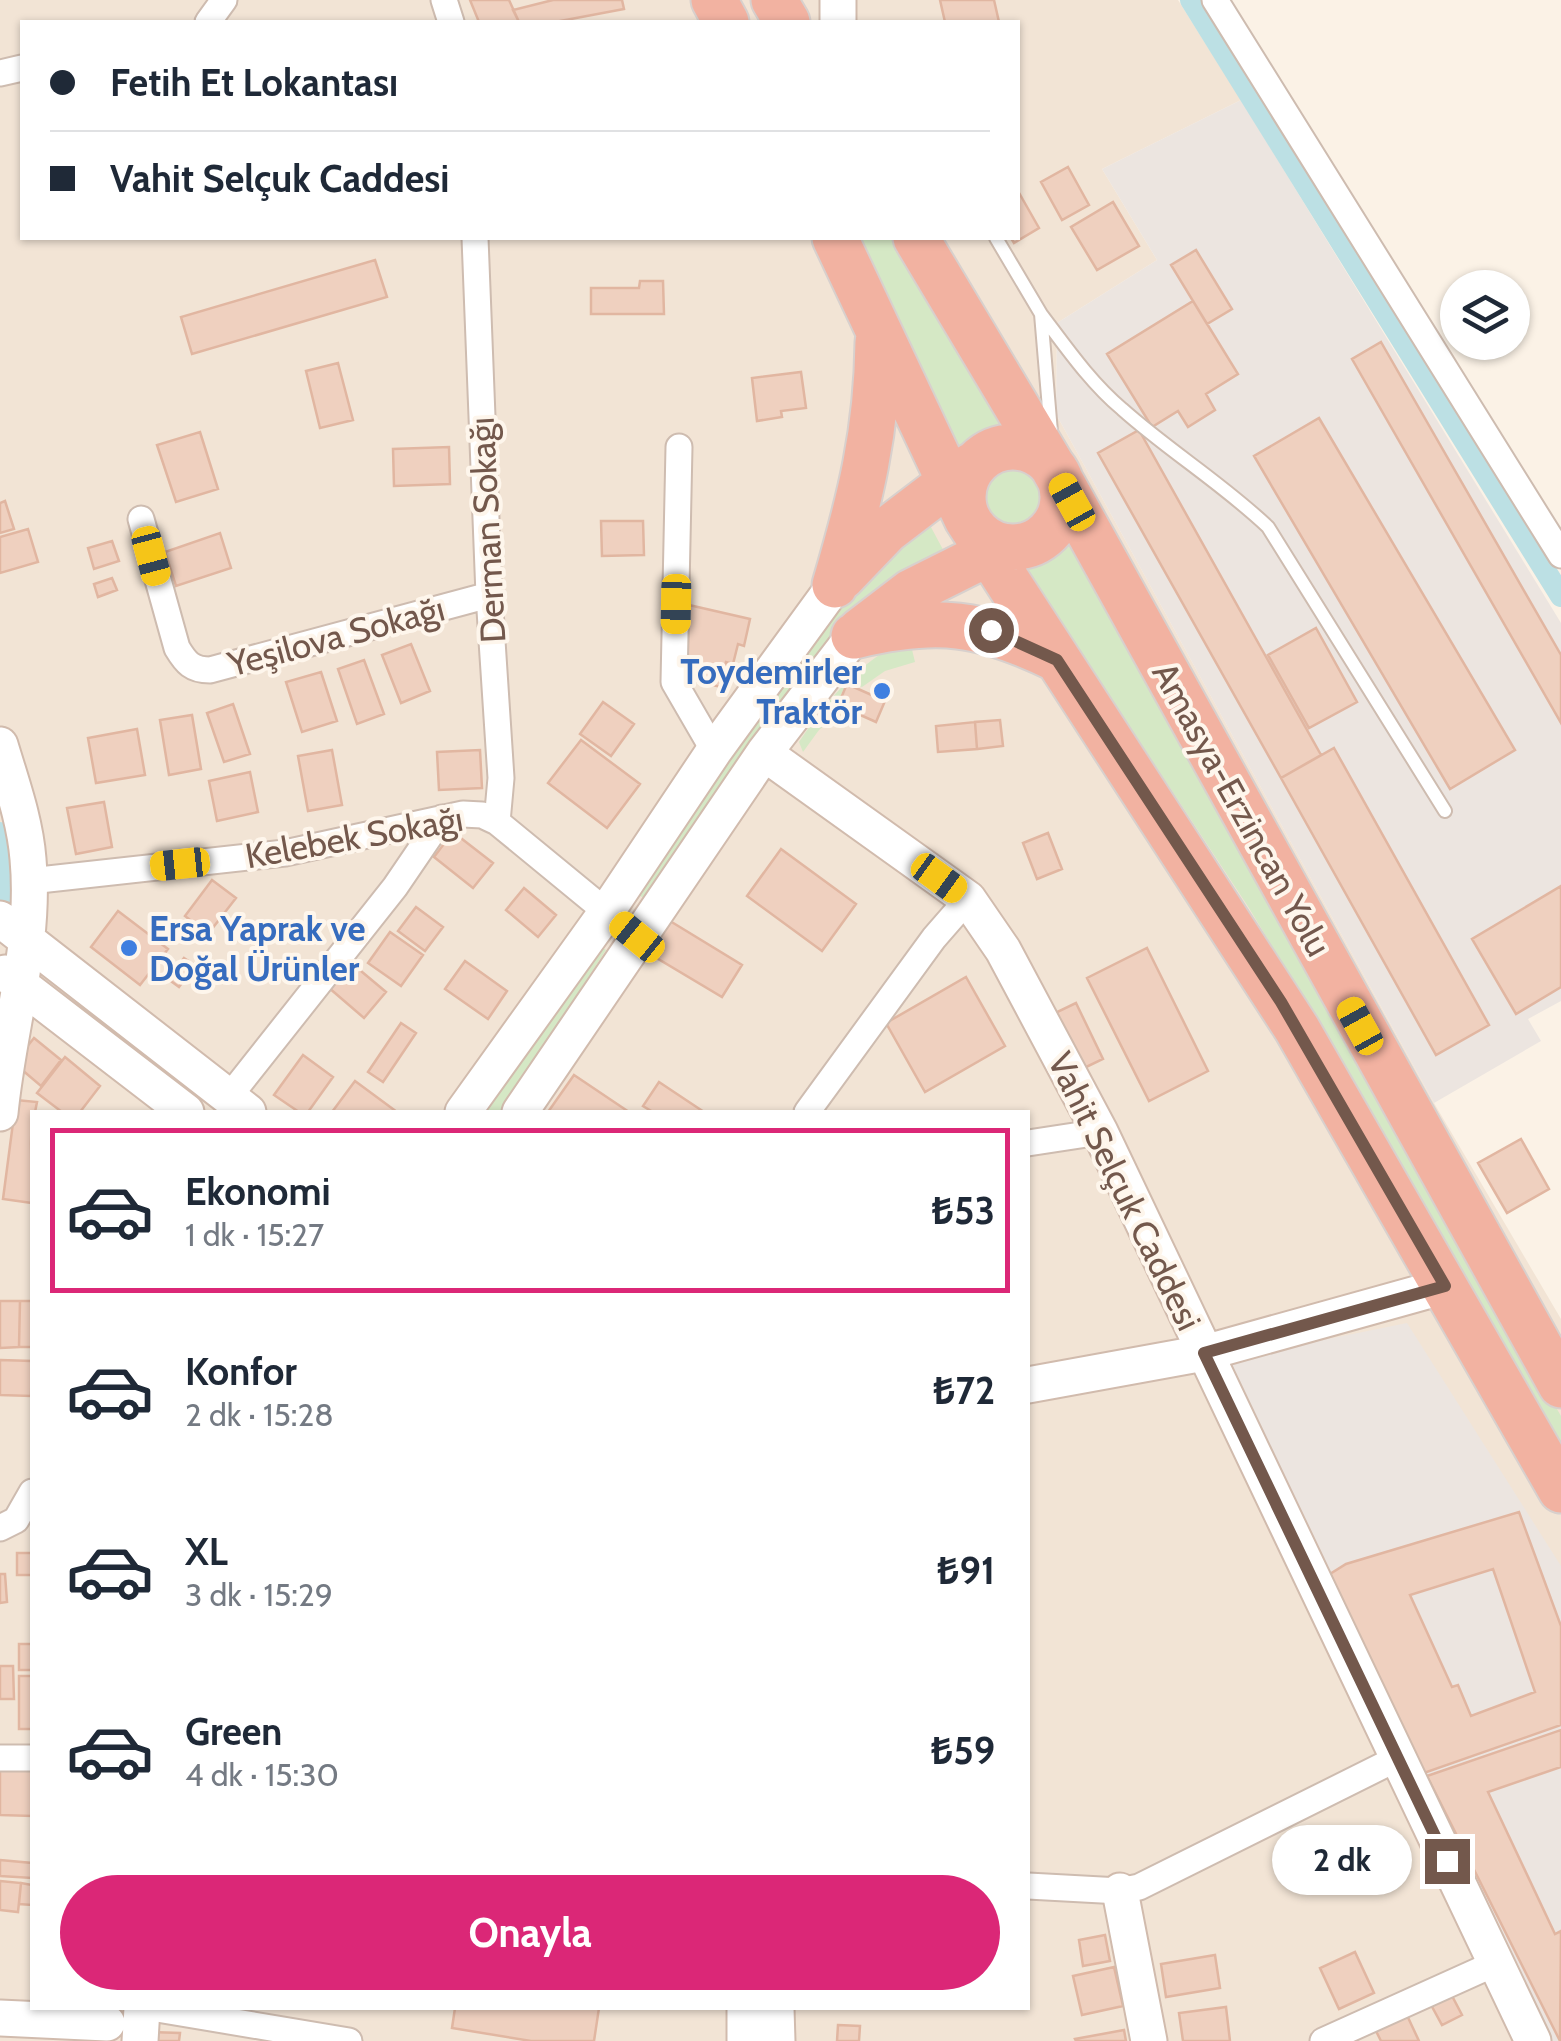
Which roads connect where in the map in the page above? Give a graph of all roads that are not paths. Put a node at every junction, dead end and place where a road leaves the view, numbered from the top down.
1 (1216, 0) edge
2 (475, 240) edge
3 (837, 240) edge
4 (917, 240) edge
5 (997, 240) edge
6 (1040, 314) junction
7 (878, 326) junction
8 (679, 447) dead end
9 (1054, 469) junction
10 (977, 512) junction
11 (141, 520) dead end
12 (1561, 555) edge
13 (835, 585) junction
14 (490, 595) junction
15 (854, 636) junction
16 (1057, 660) junction
17 (0, 746) edge
18 (714, 750) junction
19 (764, 753) junction
20 (1444, 811) dead end
21 (442, 818) junction
22 (497, 822) junction
23 (30, 881) junction
24 (968, 899) junction
25 (607, 912) junction
26 (14, 929) edge
27 (637, 937) junction
28 (9, 976) edge
29 (238, 1105) edge
30 (183, 1110) edge
31 (464, 1110) edge
32 (521, 1110) edge
33 (808, 1110) edge
34 (0, 1113) edge
35 (1100, 1132) junction
36 (1030, 1142) edge
37 (1445, 1286) junction
38 (1204, 1353) junction
39 (1561, 1384) edge
40 (1030, 1385) edge
41 (1561, 1490) edge
42 (30, 1496) edge
43 (0, 1528) edge
44 (0, 1758) edge
45 (30, 1758) edge
46 (1398, 1758) junction
47 (1030, 1886) edge
48 (1120, 1891) junction
49 (1496, 1963) junction
50 (142, 2010) edge
51 (163, 2010) edge
52 (745, 2010) edge
53 (776, 2010) edge
54 (0, 2018) edge
55 (108, 2024) edge
56 (140, 2041) edge
57 (349, 2041) edge
58 (745, 2041) edge
59 (776, 2041) edge
60 (1149, 2041) edge
61 (1322, 2041) edge
62 (1533, 2041) edge

1 - 12 street
2 - 14 street, Derman Sokağı
3 - 7 highway, Amasya-Erzincan Yolu
4 - 9 highway, Amasya-Erzincan Yolu
5 - 6 lane
6 - 9 lane
6 - 20 lane
7 - 10 highway, Amasya-Erzincan Yolu
7 - 13 highway
8 - 18 street
9 - 10 highway
9 - 10 highway
9 - 39 highway, Amasya-Erzincan Yolu
10 - 13 highway
10 - 15 highway
10 - 16 highway, Amasya-Erzincan Yolu
11 - 14 street, Yeşilova Sokağı
13 - 18 street
14 - 22 street, Derman Sokağı
15 - 16 highway
15 - 19 street
16 - 37 highway, Amasya-Erzincan Yolu
17 - 23 street
18 - 25 street
19 - 24 street, Vahit Selçuk Caddesi
19 - 27 street
21 - 22 street, Kelebek Sokağı
21 - 23 street, Kelebek Sokağı
21 - 29 street
22 - 25 street, Kelebek Sokağı
23 - 26 street
24 - 33 street
24 - 35 street, Vahit Selçuk Caddesi
25 - 27 street, Kelebek Sokağı
25 - 31 street
26 - 28 street
26 - 29 street
27 - 32 street
28 - 30 street
28 - 34 street
35 - 36 street
35 - 38 street, Vahit Selçuk Caddesi
37 - 38 street
37 - 41 highway, Amasya-Erzincan Yolu
38 - 40 street
38 - 46 street, Vahit Selçuk Caddesi
42 - 43 street
44 - 45 street
46 - 48 street
46 - 49 street, Vahit Selçuk Caddesi
47 - 48 street
48 - 60 street
49 - 61 street
49 - 62 street, Vahit Selçuk Caddesi
50 - 56 street
51 - 57 street
52 - 58 street
53 - 59 street
54 - 55 street

